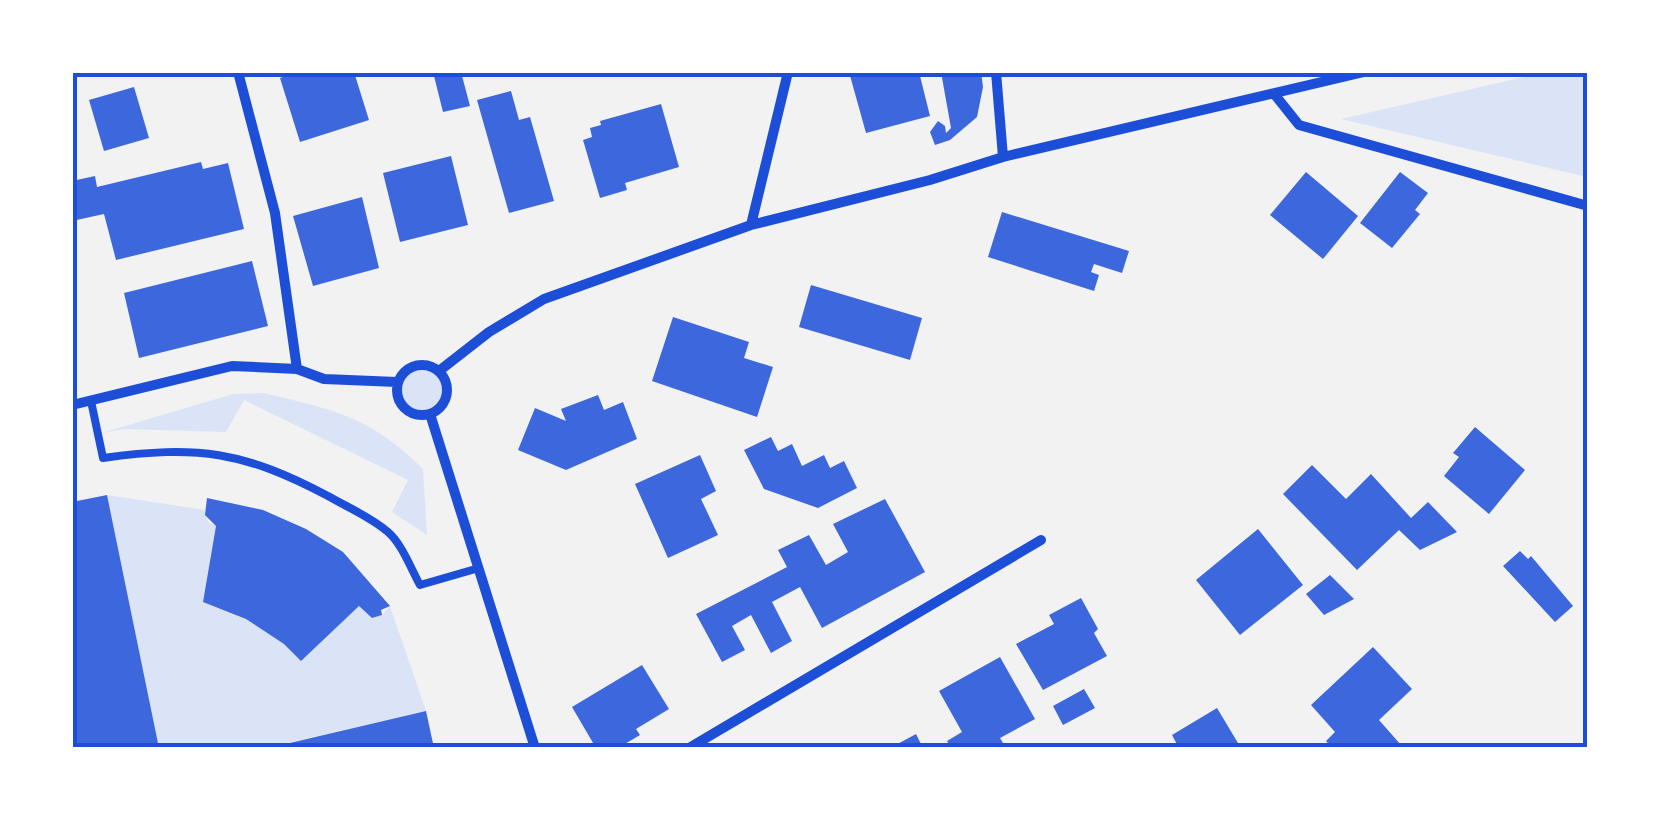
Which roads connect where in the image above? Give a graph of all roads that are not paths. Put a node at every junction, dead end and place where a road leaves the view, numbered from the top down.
1 (238, 72) edge
2 (788, 72) edge
3 (996, 72) edge
4 (1364, 72) edge
5 (1275, 95) junction
6 (1003, 156) junction
7 (1588, 206) edge
8 (751, 225) junction
9 (297, 369) junction
10 (440, 372) junction
11 (398, 382) junction
12 (90, 401) junction
13 (72, 405) edge
14 (430, 414) junction
15 (1041, 540) dead end
16 (478, 568) junction
17 (535, 748) edge
18 (689, 748) edge

1 - 9 street
2 - 8 street
3 - 6 street
4 - 5 street
5 - 6 street
5 - 7 street
6 - 8 street
8 - 10 street
9 - 11 street
9 - 12 street
10 - 11 street
10 - 14 street
11 - 14 street
12 - 13 street
12 - 16 lane
14 - 16 street
15 - 18 street
16 - 17 street

